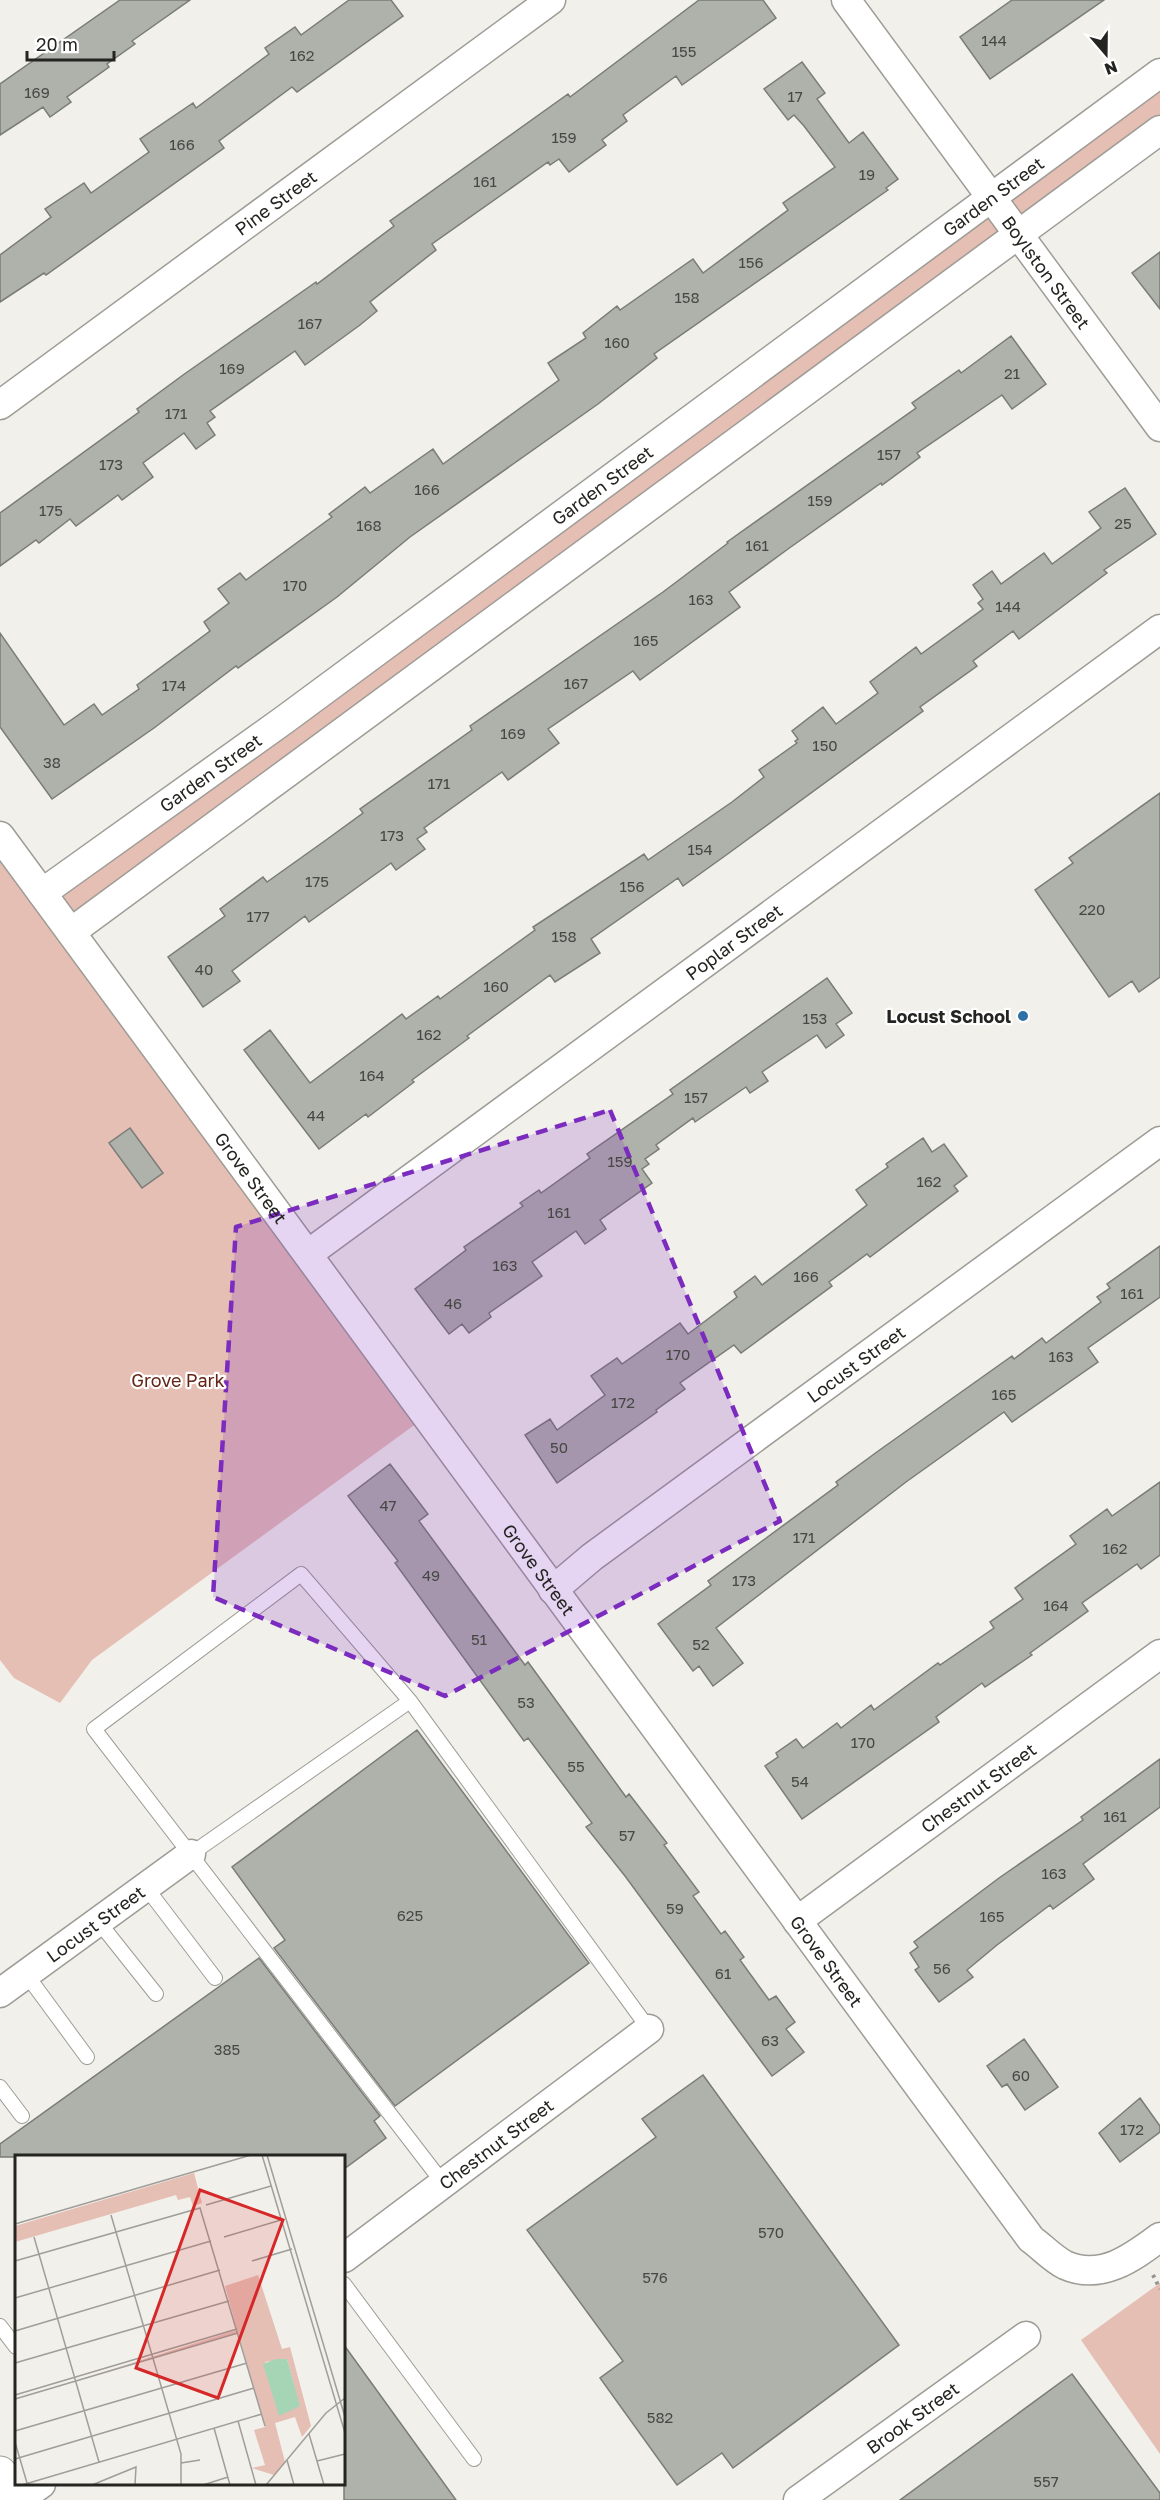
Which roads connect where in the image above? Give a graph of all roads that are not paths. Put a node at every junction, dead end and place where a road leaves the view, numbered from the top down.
1 (551, 0) edge
2 (846, 0) edge
3 (1160, 73) edge
4 (1160, 130) edge
5 (990, 198) junction
6 (1018, 235) junction
7 (0, 405) edge
8 (687, 422) junction
9 (1160, 427) edge
10 (717, 457) junction
11 (1160, 628) edge
12 (0, 836) edge
13 (42, 893) junction
14 (71, 932) junction
15 (1160, 1141) edge
16 (308, 1254) junction
17 (553, 1590) junction
18 (1160, 1654) edge
19 (410, 1701) junction
20 (191, 1854) junction
21 (145, 1886) junction
22 (98, 1921) junction
23 (797, 1921) junction
24 (26, 1974) junction
25 (215, 1978) dead end
26 (0, 1993) edge
27 (156, 1994) dead end
28 (649, 2029) joint
29 (87, 2057) dead end
30 (0, 2087) edge
31 (22, 2116) dead end
32 (443, 2183) junction
33 (1160, 2237) edge
34 (345, 2257) edge
35 (345, 2285) edge
36 (0, 2326) edge
37 (1026, 2336) dead end
38 (15, 2346) edge
39 (474, 2459) dead end
40 (0, 2473) edge
41 (25, 2496) edge
42 (798, 2500) edge

1 - 7 street, Pine Street
2 - 5 street, Boylston Street
3 - 5 street, Garden Street
4 - 6 street
5 - 6 street, Boylston Street
5 - 8 street, Garden Street
6 - 9 street, Boylston Street
6 - 10 street
8 - 10 street
8 - 13 street, Garden Street
10 - 14 street
11 - 16 street, Poplar Street
12 - 13 street, Grove Street
13 - 14 street, Grove Street
14 - 16 street, Grove Street
15 - 17 street, Locust Street
16 - 17 street, Grove Street
17 - 23 street, Grove Street
18 - 23 street, Chestnut Street
19 - 20 lane
19 - 20 lane
19 - 28 lane
20 - 21 street, Locust Street
20 - 32 lane
21 - 22 street, Locust Street
21 - 25 lane
22 - 24 street, Locust Street
22 - 27 lane
23 - 33 street, Grove Street
24 - 26 street, Locust Street
24 - 29 lane
28 - 32 street, Chestnut Street
30 - 31 lane
32 - 34 street, Chestnut Street
35 - 39 lane
36 - 38 lane
37 - 42 street, Brook Street
40 - 41 street

